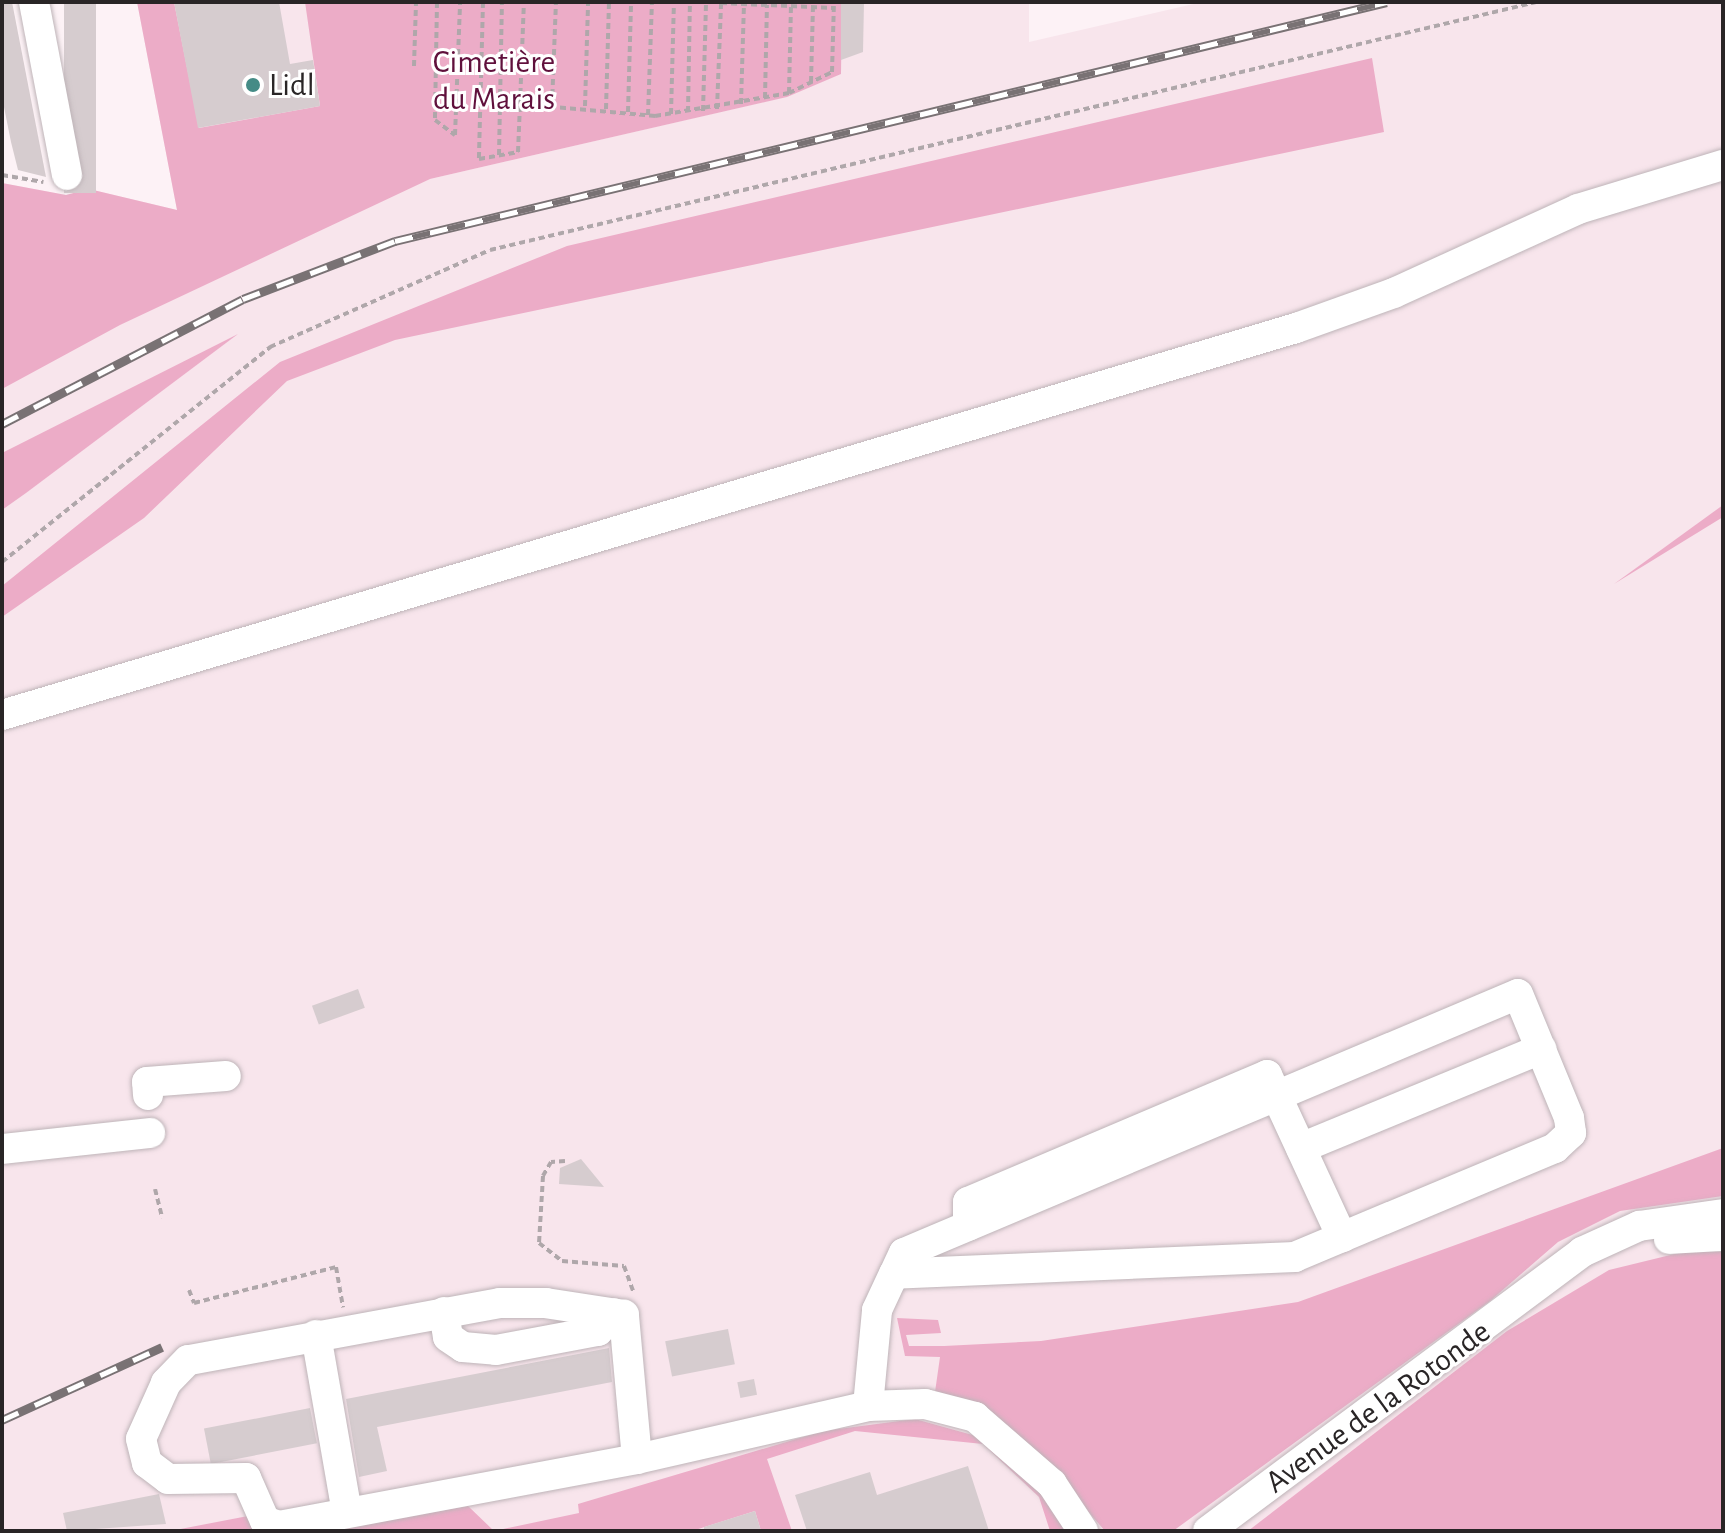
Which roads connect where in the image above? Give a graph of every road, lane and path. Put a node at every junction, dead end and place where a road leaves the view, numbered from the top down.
1 (34, 2) edge
2 (416, 2) edge
3 (437, 2) edge
4 (460, 2) edge
5 (483, 2) edge
6 (502, 2) edge
7 (524, 2) edge
8 (556, 2) edge
9 (588, 2) edge
10 (609, 2) edge
11 (631, 2) edge
12 (652, 2) edge
13 (674, 2) edge
14 (690, 2) edge
15 (706, 2) edge
16 (721, 2) edge
17 (1537, 2) edge
18 (744, 4) junction
19 (767, 5) junction
20 (834, 5) edge
21 (791, 6) junction
22 (813, 7) junction
23 (414, 66) dead end
24 (811, 82) junction
25 (789, 93) junction
26 (765, 98) junction
27 (520, 104) junction
28 (741, 104) junction
29 (552, 105) junction
30 (585, 106) junction
31 (606, 109) junction
32 (717, 109) junction
33 (703, 111) junction
34 (628, 112) junction
35 (688, 112) junction
36 (671, 114) junction
37 (648, 115) junction
38 (499, 155) junction
39 (1723, 165) edge
40 (2, 175) edge
41 (67, 175) joint
42 (2, 562) edge
43 (2, 715) edge
44 (1541, 1049) junction
45 (226, 1076) dead end
46 (148, 1095) dead end
47 (1277, 1096) junction
48 (150, 1133) dead end
49 (1301, 1148) junction
50 (2, 1149) edge
51 (565, 1161) dead end
52 (155, 1189) dead end
53 (1723, 1214) edge
54 (162, 1218) dead end
55 (1723, 1236) edge
56 (1342, 1237) junction
57 (894, 1274) junction
58 (189, 1290) dead end
59 (444, 1312) junction
60 (1509, 1312) junction
61 (619, 1314) junction
62 (347, 1329) junction
63 (316, 1335) junction
64 (868, 1406) junction
65 (637, 1459) junction
66 (347, 1512) junction
67 (1083, 1531) edge
68 (1208, 1531) edge

1 - 41 street
2 - 23 path
3 - 4 path
5 - 38 path
6 - 38 path
7 - 27 path
8 - 29 path
9 - 30 path
10 - 31 path
11 - 34 path
12 - 37 path
13 - 36 path
14 - 35 path
15 - 33 path
16 - 18 path
16 - 32 path
17 - 42 path
18 - 19 path
18 - 28 path
19 - 21 path
19 - 26 path
20 - 22 path
20 - 24 path
21 - 22 path
21 - 25 path
22 - 24 path
24 - 25 path
25 - 26 path
26 - 28 path
27 - 29 path
27 - 38 path
28 - 32 path
29 - 30 path
30 - 31 path
31 - 34 path
32 - 33 path
33 - 35 path
34 - 37 path
35 - 36 path
36 - 37 path
39 - 43 street
40 - 41 path
44 - 47 street
44 - 49 street
44 - 56 street
45 - 46 street
47 - 49 street
47 - 57 street
48 - 50 street
49 - 56 street
51 - 61 path
52 - 54 path
53 - 60 street, Avenue de la Rotonde
55 - 60 street, Avenue de la Rotonde
56 - 57 street
57 - 64 street
58 - 62 path
59 - 61 street
59 - 61 street
59 - 62 street
60 - 68 street, Avenue de la Rotonde
61 - 65 street
62 - 63 street
63 - 66 street
63 - 66 street
64 - 65 street
64 - 67 street
65 - 66 street

